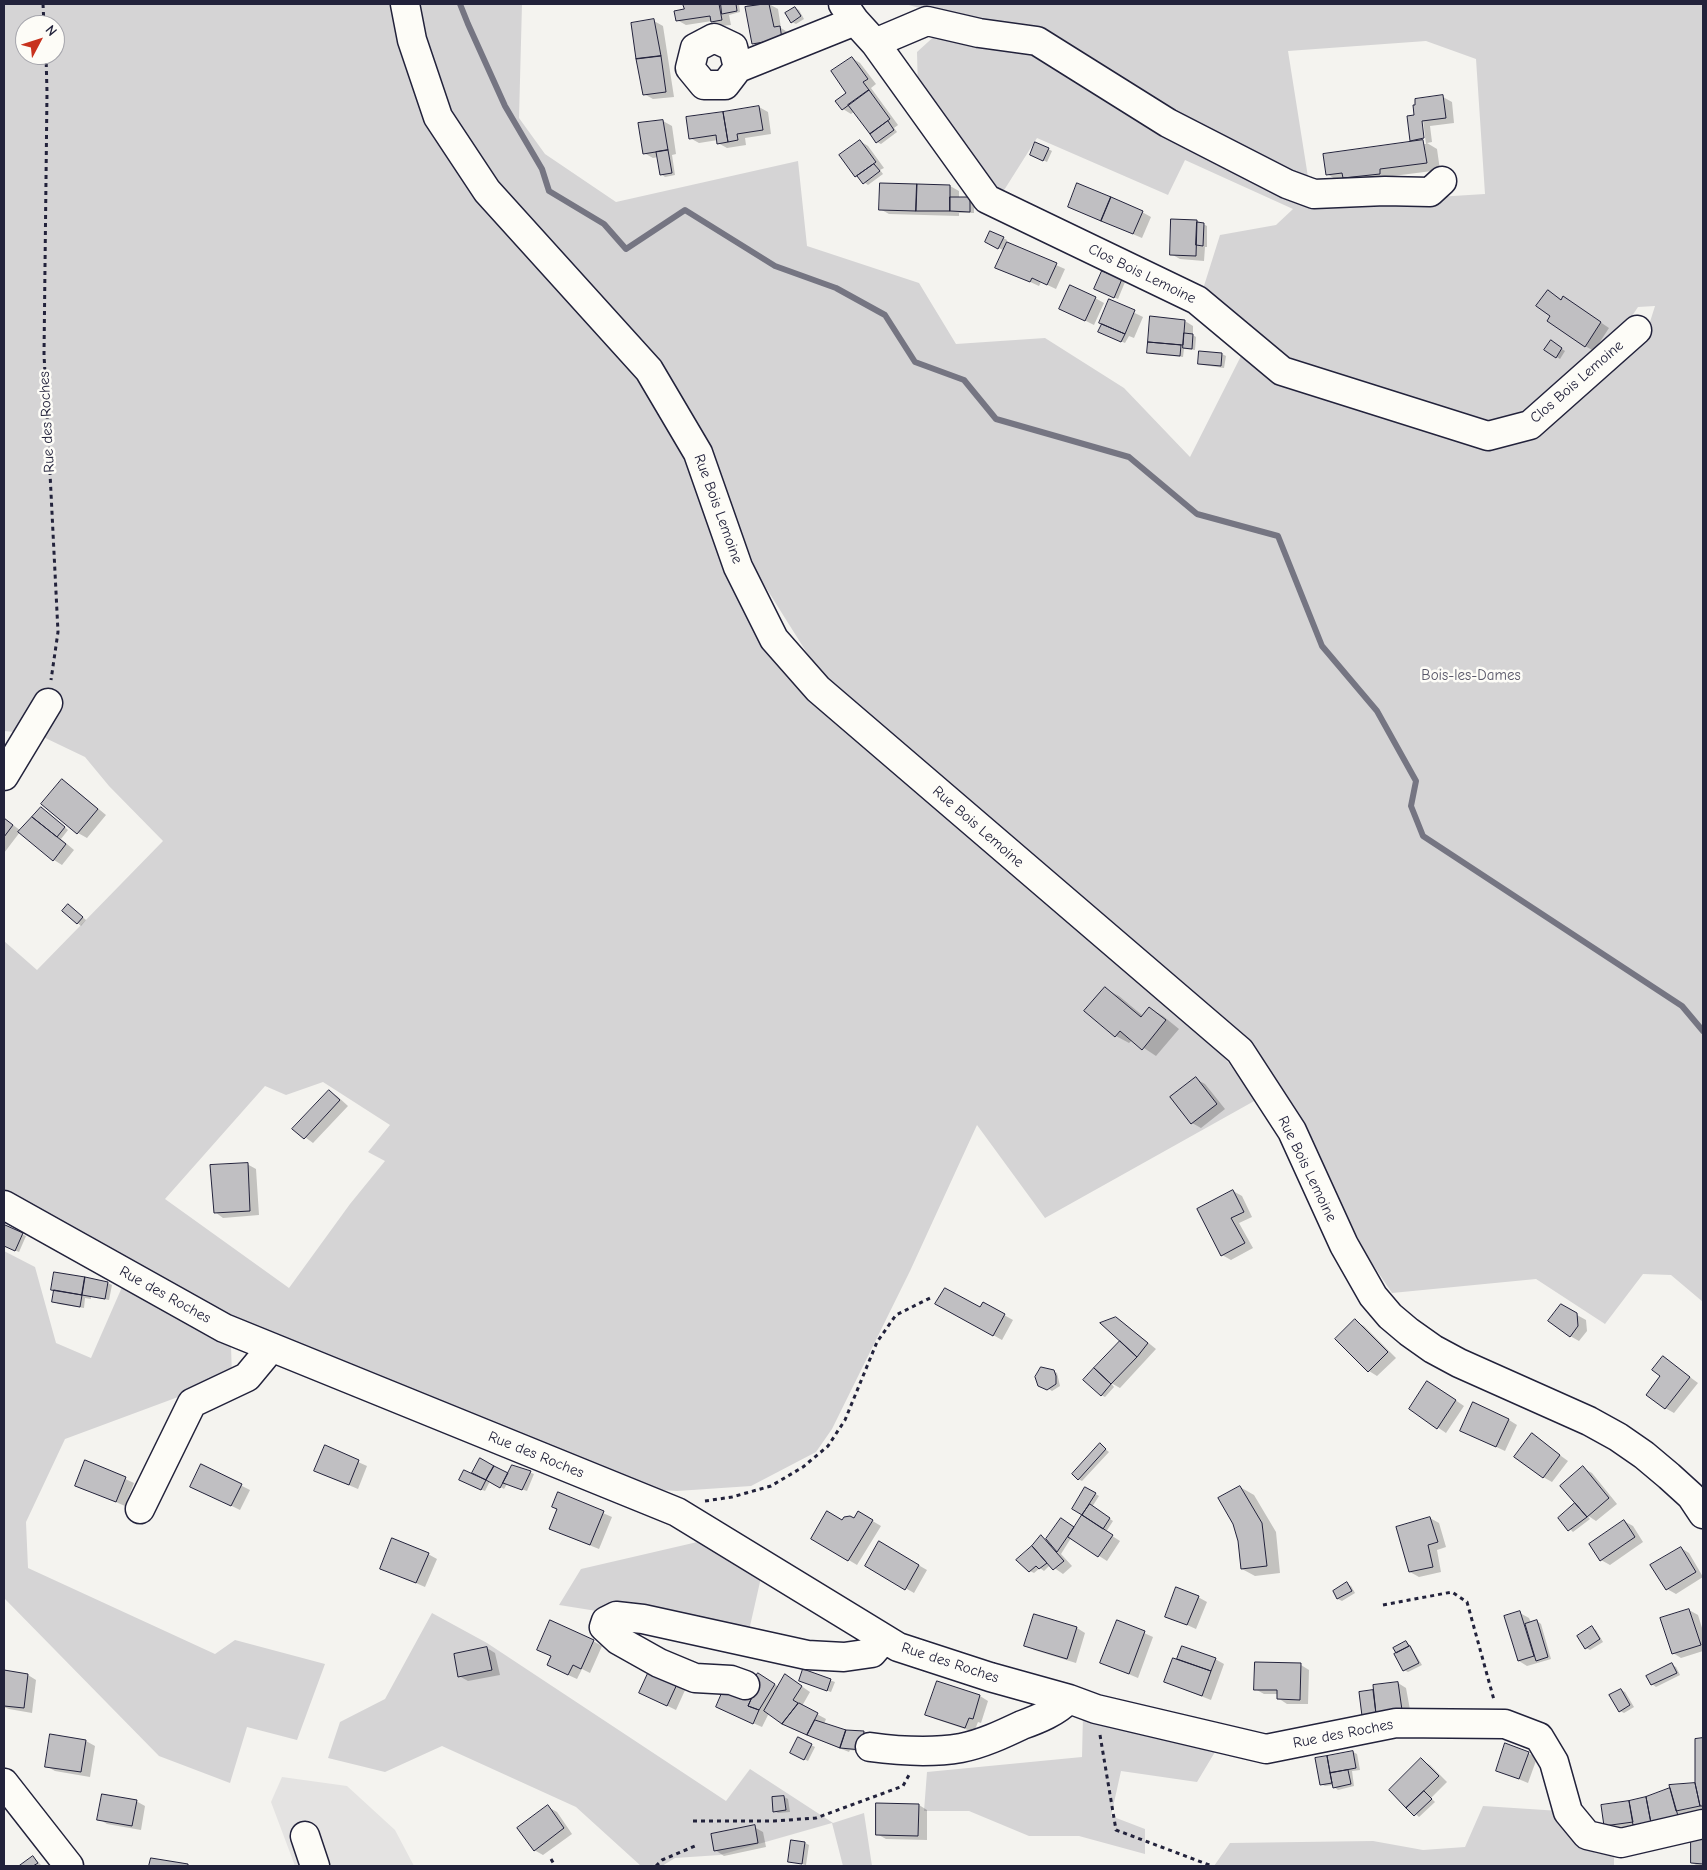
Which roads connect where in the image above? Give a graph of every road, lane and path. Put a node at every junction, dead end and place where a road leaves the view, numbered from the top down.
1 (405, 4) edge
2 (849, 12) edge
3 (875, 43) junction
4 (46, 65) edge
5 (738, 68) dead end
6 (1442, 181) dead end
7 (1637, 330) dead end
8 (48, 702) joint
9 (4, 776) edge
10 (4, 1205) edge
11 (930, 1298) dead end
12 (272, 1348) junction
13 (140, 1509) dead end
14 (677, 1512) junction
15 (1703, 1514) edge
16 (1382, 1605) dead end
17 (884, 1639) junction
18 (745, 1685) dead end
19 (1068, 1699) junction
20 (1096, 1709) junction
21 (1503, 1724) junction
22 (870, 1747) dead end
23 (914, 1750) junction
24 (4, 1783) edge
25 (693, 1821) dead end
26 (1703, 1824) edge
27 (304, 1836) dead end
28 (695, 1846) dead end
29 (551, 1859) dead end
30 (69, 1866) edge
31 (315, 1866) edge
32 (555, 1866) edge
33 (656, 1866) edge
34 (1212, 1866) edge

1 - 15 street, Rue Bois Lemoine
2 - 3 street, Clos Bois Lemoine
2 - 5 street, Clos Bois Lemoine
3 - 6 street
3 - 7 street, Clos Bois Lemoine
4 - 8 path, Rue des Roches
8 - 9 street
10 - 12 street, Rue des Roches
11 - 14 path
12 - 13 street
12 - 14 street, Rue des Roches
14 - 17 street, Rue des Roches
16 - 21 path
17 - 18 street
17 - 19 street, Rue des Roches
19 - 20 street, Rue des Roches
19 - 23 street
20 - 21 street, Rue des Roches
20 - 34 path
21 - 26 street
22 - 23 street
23 - 25 path
24 - 30 street
27 - 31 street
28 - 33 path
29 - 32 path

